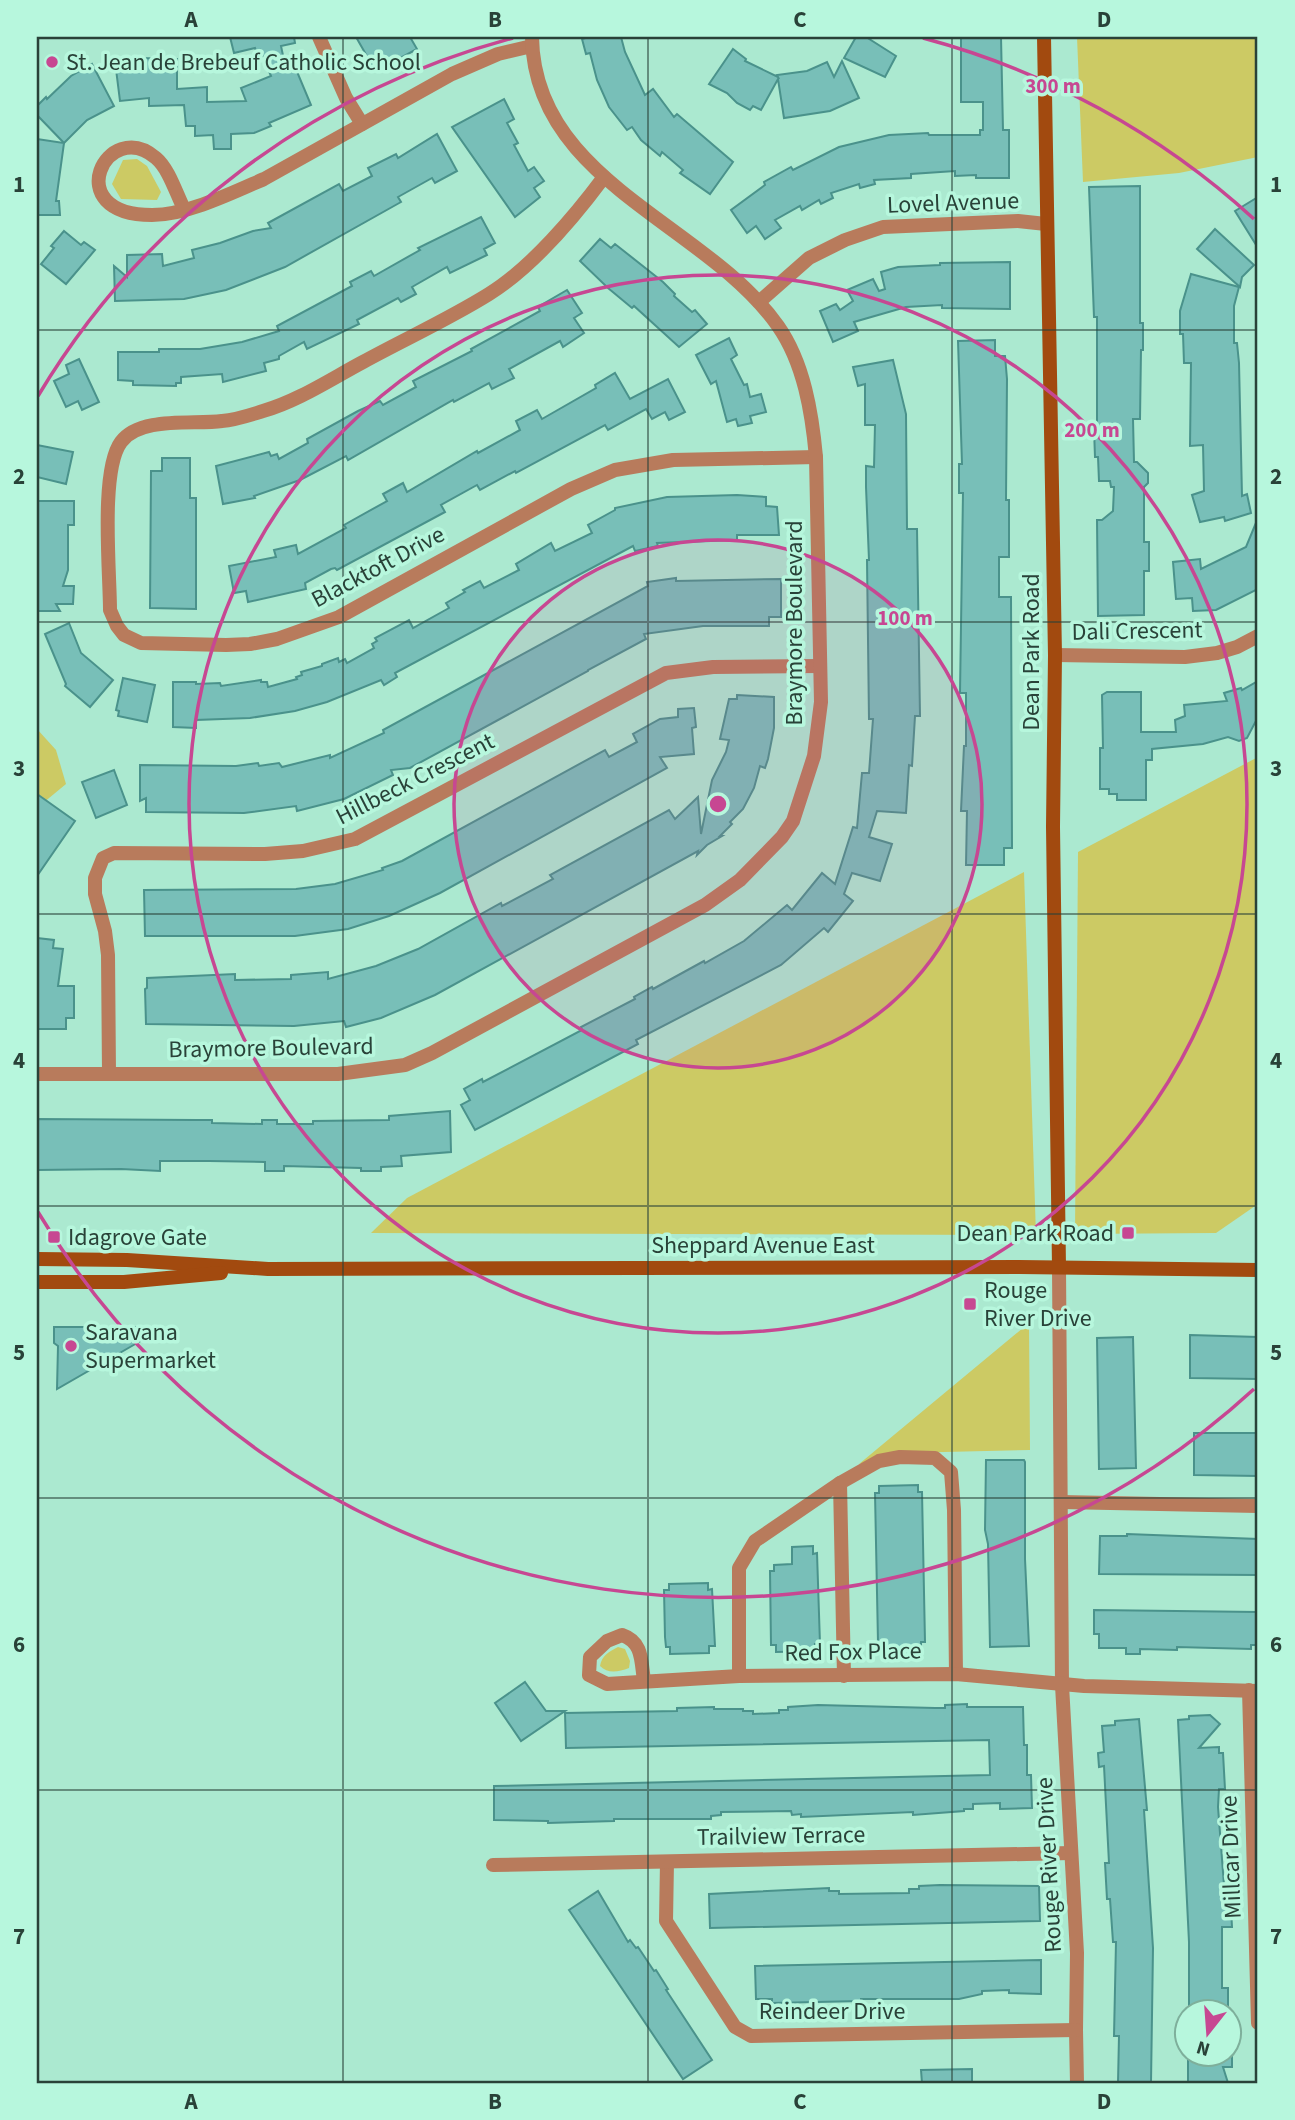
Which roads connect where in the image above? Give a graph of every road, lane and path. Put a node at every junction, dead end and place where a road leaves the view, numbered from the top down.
1 (319, 37) edge
2 (1044, 37) edge
3 (532, 41) edge
4 (362, 124) junction
5 (604, 177) junction
6 (184, 209) junction
7 (1046, 224) junction
8 (759, 302) junction
9 (816, 457) junction
10 (1258, 636) edge
11 (1055, 655) junction
12 (820, 666) junction
13 (108, 1073) junction
14 (37, 1074) edge
15 (37, 1259) edge
16 (1059, 1267) junction
17 (268, 1269) junction
18 (1258, 1270) edge
19 (37, 1282) edge
20 (840, 1483) junction
21 (1062, 1502) junction
22 (1258, 1506) edge
23 (956, 1674) junction
24 (739, 1676) junction
25 (844, 1676) junction
26 (644, 1681) dead end
27 (1062, 1685) junction
28 (1254, 1690) edge
29 (1071, 1853) junction
30 (667, 1862) junction
31 (493, 1865) dead end
32 (1258, 2023) edge
33 (1076, 2030) junction
34 (1077, 2083) edge

1 - 4 street
2 - 7 main road, Dean Park Road
3 - 4 street
3 - 5 street, Braymore Boulevard
4 - 6 street
5 - 8 street, Braymore Boulevard
5 - 9 street, Blacktoft Drive
6 - 6 street
7 - 8 street, Lovel Avenue
7 - 11 main road, Dean Park Road
8 - 9 street, Braymore Boulevard
9 - 12 street, Braymore Boulevard
10 - 11 street, Dali Crescent
11 - 16 main road, Dean Park Road
12 - 13 street, Braymore Boulevard
12 - 13 street, Hillbeck Crescent
13 - 14 street, Braymore Boulevard
15 - 17 main road, Sheppard Avenue East
16 - 17 main road, Sheppard Avenue East
16 - 18 main road, Sheppard Avenue East
16 - 21 street, Rouge River Drive
17 - 19 main road, Sheppard Avenue East
20 - 23 street
20 - 24 street
20 - 25 street
21 - 22 street
21 - 27 street, Rouge River Drive
23 - 25 street, Red Fox Place
23 - 27 street, Red Fox Place
24 - 25 street, Red Fox Place
24 - 26 street, Red Fox Place
27 - 28 street, Red Fox Place
27 - 29 street, Rouge River Drive
28 - 32 street, Millcar Drive
29 - 30 street, Trailview Terrace
29 - 33 street, Rouge River Drive
30 - 31 street, Trailview Terrace
30 - 33 street, Reindeer Drive
33 - 34 street, Rouge River Drive

